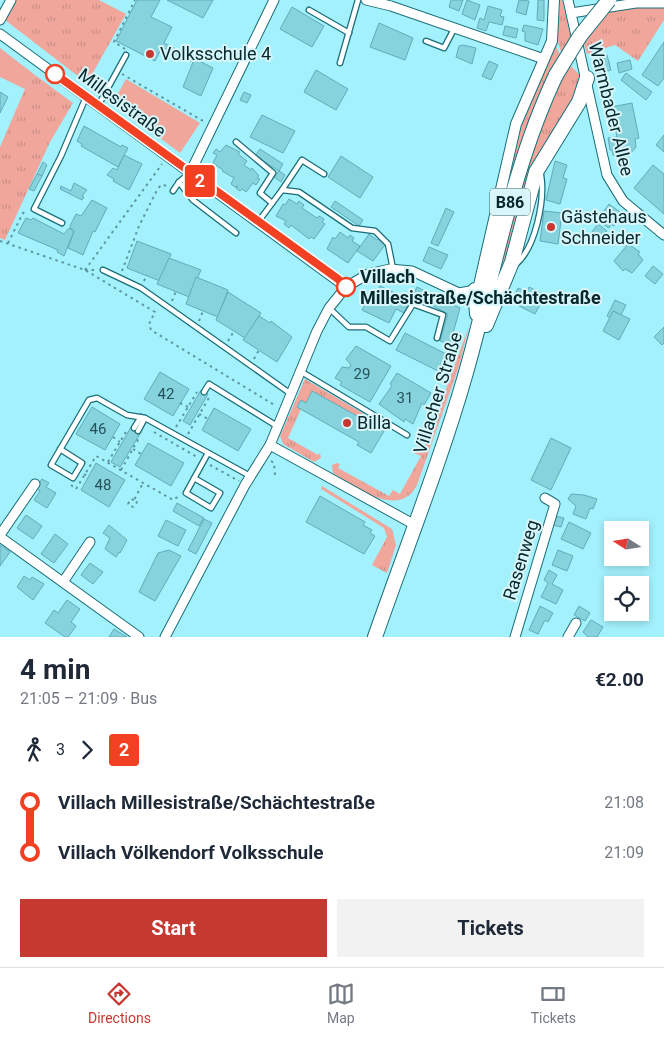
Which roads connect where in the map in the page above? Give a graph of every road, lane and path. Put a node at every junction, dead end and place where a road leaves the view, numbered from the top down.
1 (11, 0) edge
2 (135, 0) edge
3 (274, 0) edge
4 (358, 0) edge
5 (366, 0) edge
6 (554, 0) edge
7 (568, 0) edge
8 (608, 0) edge
9 (664, 3) edge
10 (309, 10) dead end
11 (571, 13) junction
12 (0, 20) edge
13 (454, 29) junction
14 (349, 33) junction
15 (0, 34) edge
16 (426, 41) dead end
17 (126, 55) joint
18 (544, 59) junction
19 (340, 63) dead end
20 (117, 70) junction
21 (587, 78) junction
22 (86, 98) junction
23 (98, 106) junction
24 (207, 123) dead end
25 (236, 142) dead end
26 (162, 164) dead end
27 (190, 173) junction
28 (324, 174) dead end
29 (180, 182) junction
30 (174, 189) joint
31 (282, 190) junction
32 (272, 204) junction
33 (34, 209) junction
34 (258, 222) junction
35 (62, 223) dead end
36 (236, 233) dead end
37 (664, 235) edge
38 (0, 241) edge
39 (8, 244) junction
40 (393, 269) junction
41 (85, 270) junction
42 (102, 270) joint
43 (119, 278) junction
44 (346, 287) junction
45 (475, 290) junction
46 (176, 291) dead end
47 (169, 308) junction
48 (329, 308) junction
49 (203, 311) dead end
50 (197, 328) junction
51 (234, 331) dead end
52 (476, 332) junction
53 (437, 338) dead end
54 (224, 347) junction
55 (260, 350) dead end
56 (250, 365) junction
57 (300, 371) junction
58 (465, 377) junction
59 (209, 384) junction
60 (215, 388) junction
61 (204, 392) dead end
62 (291, 394) junction
63 (180, 403) dead end
64 (276, 406) dead end
65 (188, 407) junction
66 (199, 414) junction
67 (140, 417) junction
68 (208, 419) dead end
69 (277, 426) junction
70 (138, 431) joint
71 (154, 432) dead end
72 (173, 433) junction
73 (407, 435) dead end
74 (113, 437) dead end
75 (185, 440) junction
76 (120, 442) junction
77 (270, 445) junction
78 (60, 449) junction
79 (133, 449) junction
80 (208, 453) junction
81 (142, 454) dead end
82 (204, 461) junction
83 (108, 462) junction
84 (274, 463) dead end
85 (121, 470) junction
86 (275, 476) dead end
87 (73, 478) junction
88 (194, 478) junction
89 (247, 480) junction
90 (143, 483) junction
91 (35, 484) dead end
92 (182, 491) dead end
93 (545, 498) dead end
94 (134, 500) dead end
95 (415, 525) junction
96 (0, 536) edge
97 (90, 542) dead end
98 (63, 582) junction
99 (576, 623) dead end
100 (139, 637) edge
101 (165, 637) edge
102 (375, 637) edge
103 (515, 637) edge
104 (568, 637) edge

1 - 12 street
2 - 17 path
3 - 27 street
4 - 14 lane
5 - 13 street
6 - 18 street
7 - 11 street, Warmbader Allee
8 - 52 main road, Villacher Straße / B86, bridge
9 - 11 street
10 - 14 lane
11 - 21 street, Warmbader Allee
13 - 16 lane
13 - 18 street
14 - 19 lane
15 - 22 street, Millesistraße
17 - 20 lane
18 - 45 street
20 - 23 lane
20 - 24 path
21 - 37 street, Warmbader Allee
21 - 58 main road
22 - 23 street, Millesistraße
22 - 33 lane
23 - 27 street, Millesistraße
25 - 32 lane
26 - 41 path
27 - 29 lane
27 - 34 street, Millesistraße
28 - 31 lane
29 - 30 lane
29 - 36 lane
30 - 43 path
31 - 32 lane
31 - 40 lane
32 - 34 lane
33 - 35 lane
33 - 39 path
34 - 44 street, Millesistraße
38 - 39 path
39 - 41 path
40 - 44 street
40 - 45 street
41 - 42 path
41 - 64 path
42 - 43 lane
43 - 47 lane
44 - 48 street
45 - 52 main road
46 - 47 path
47 - 50 lane
48 - 53 lane
48 - 57 street
49 - 50 path
50 - 54 lane
51 - 54 path
52 - 58 main road, Villacher Straße / B86
54 - 56 lane
55 - 56 path
56 - 62 lane
57 - 62 street
57 - 73 lane
58 - 95 main road, Villacher Straße / B86
59 - 60 lane
59 - 61 lane
59 - 65 path
60 - 66 path
60 - 69 lane
62 - 69 street
63 - 65 path
65 - 72 path
66 - 68 path
66 - 75 path
67 - 70 lane
67 - 72 lane
67 - 76 path
67 - 78 lane
69 - 77 street
70 - 79 path
71 - 82 path
72 - 75 lane
74 - 76 path
75 - 80 lane
76 - 83 path
77 - 89 street
77 - 95 street
78 - 87 lane
78 - 87 lane
79 - 81 path
79 - 85 path
80 - 82 lane
80 - 89 lane
82 - 88 lane
82 - 89 path
83 - 85 path
83 - 87 path
84 - 86 path
85 - 90 path
88 - 88 lane
89 - 101 street
90 - 92 path
90 - 94 path
91 - 96 street
93 - 103 street, Rasenweg
95 - 102 main road, Villacher Straße / B86
96 - 98 street
97 - 98 street
98 - 100 street
99 - 104 street

